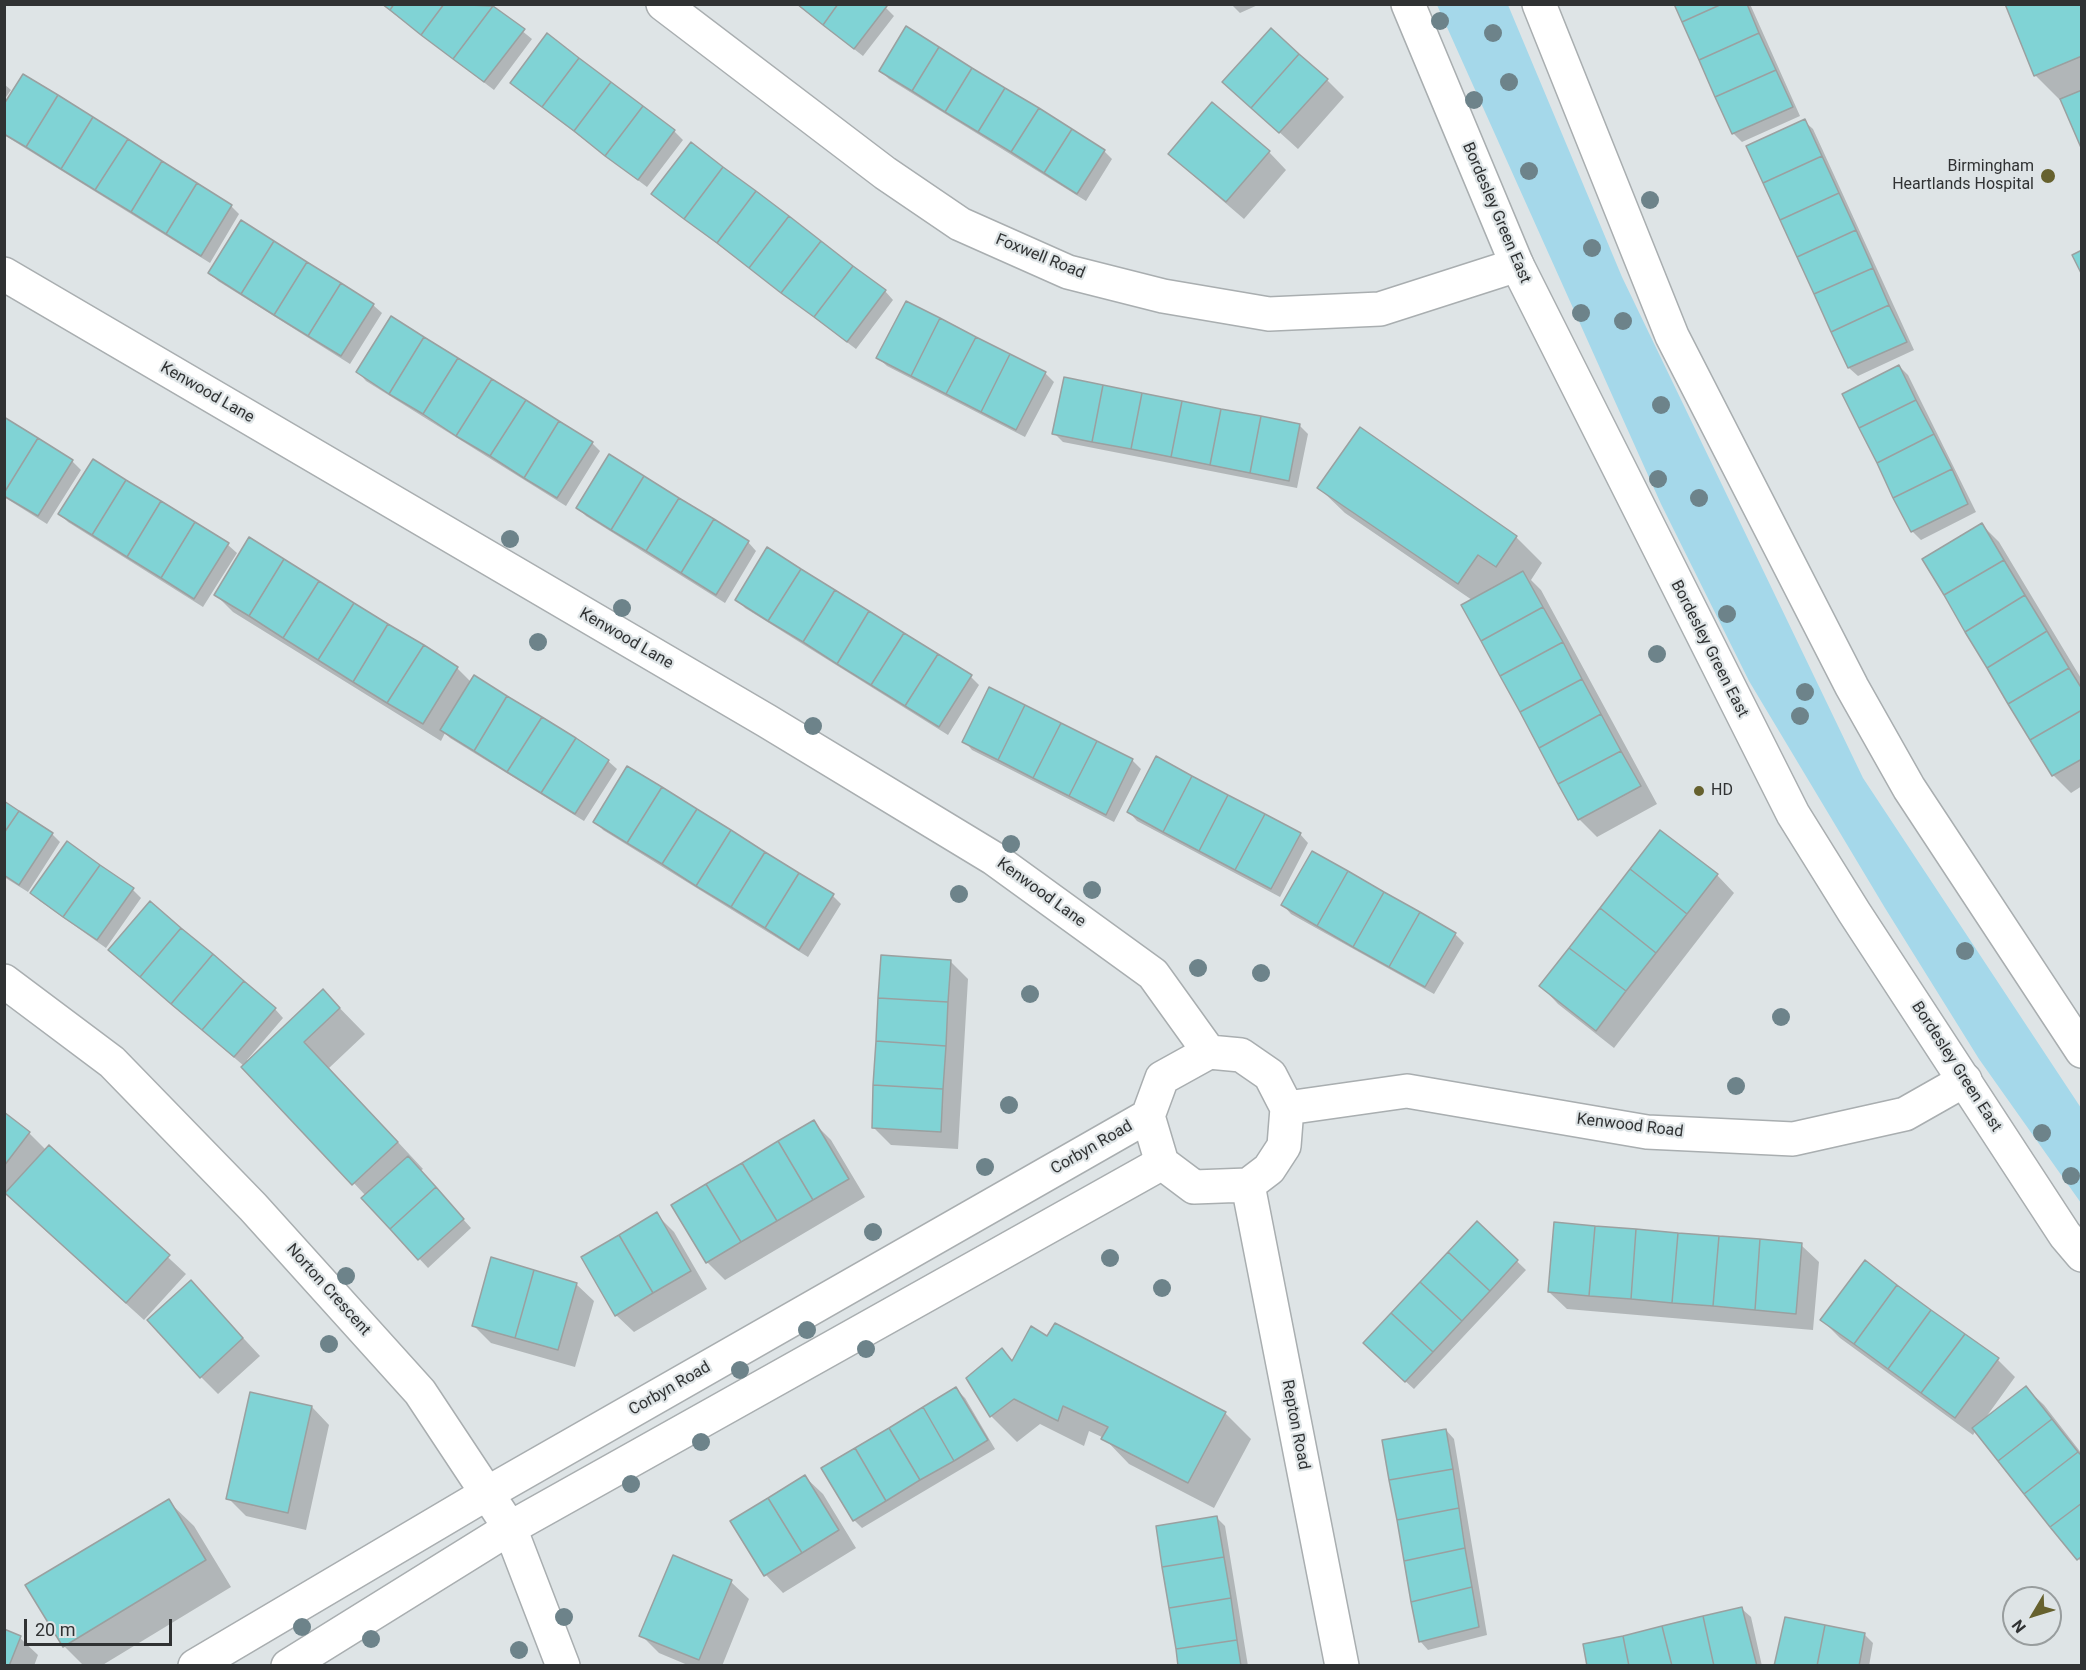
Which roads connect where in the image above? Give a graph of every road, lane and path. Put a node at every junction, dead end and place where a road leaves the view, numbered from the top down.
1 (663, 4) edge
2 (1408, 4) edge
3 (1539, 4) edge
4 (1517, 265) junction
5 (4, 274) edge
6 (4, 981) edge
7 (2082, 1051) edge
8 (1209, 1052) junction
9 (1965, 1080) junction
10 (1287, 1108) junction
11 (1148, 1116) junction
12 (1162, 1163) junction
13 (1248, 1185) junction
14 (2082, 1255) edge
15 (486, 1494) junction
16 (510, 1528) junction
17 (195, 1665) edge
18 (288, 1665) edge
19 (563, 1665) edge
20 (1342, 1665) edge

1 - 4 street, Foxwell Road
2 - 4 street, Bordesley Green East
3 - 7 street
4 - 9 street, Bordesley Green East
5 - 8 street, Kenwood Lane
6 - 15 street, Norton Crescent
8 - 10 street
8 - 11 street
9 - 10 street, Kenwood Road
9 - 14 street, Bordesley Green East
10 - 13 street
11 - 12 street
11 - 15 street, Corbyn Road
12 - 13 street
12 - 16 street
13 - 20 street, Repton Road
15 - 16 street, Norton Crescent
15 - 17 street, Corbyn Road
16 - 18 street
16 - 19 street, Norton Crescent

